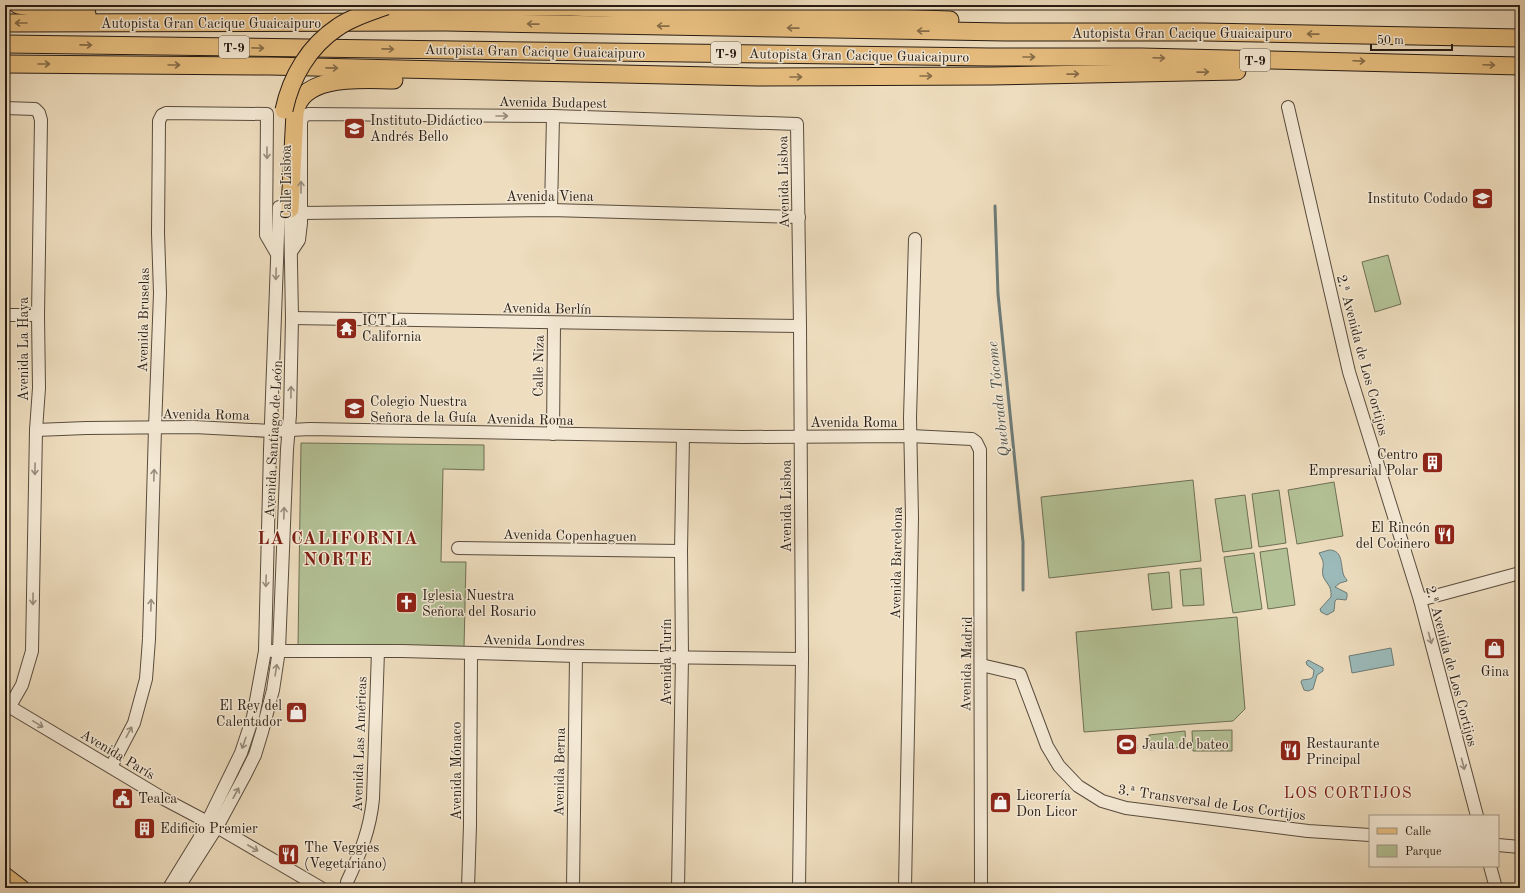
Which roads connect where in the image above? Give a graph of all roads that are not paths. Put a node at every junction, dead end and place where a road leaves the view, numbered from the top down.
1 (18, 5) edge
2 (386, 6) edge
3 (5, 23) edge
4 (158, 23) junction
5 (1004, 32) junction
6 (1520, 38) edge
7 (5, 44) edge
8 (1327, 60) junction
9 (5, 64) edge
10 (1520, 66) edge
11 (757, 77) junction
12 (1288, 107) dead end
13 (5, 108) edge
14 (309, 114) joint
15 (553, 116) junction
16 (797, 124) joint
17 (290, 210) junction
18 (551, 210) junction
19 (799, 216) junction
20 (915, 239) dead end
21 (277, 254) junction
22 (38, 314) junction
23 (5, 315) edge
24 (292, 318) junction
25 (554, 323) junction
26 (800, 326) junction
27 (154, 428) junction
28 (36, 430) junction
29 (271, 430) junction
30 (289, 430) junction
31 (553, 434) junction
32 (683, 436) junction
33 (910, 436) junction
34 (800, 437) junction
35 (976, 442) joint
36 (458, 548) dead end
37 (681, 551) junction
38 (1520, 573) edge
39 (1420, 600) junction
40 (279, 650) junction
41 (265, 651) junction
42 (378, 651) junction
43 (471, 654) junction
44 (576, 656) junction
45 (682, 657) junction
46 (802, 659) junction
47 (981, 665) junction
48 (7, 705) edge
49 (110, 767) junction
50 (1477, 815) edge
51 (212, 824) junction
52 (1369, 835) edge
53 (1499, 845) edge
54 (1520, 847) edge
55 (1499, 851) edge
56 (1520, 852) edge
57 (1490, 867) edge
58 (5, 876) edge
59 (346, 882) dead end
60 (22, 888) edge
61 (169, 888) edge
62 (178, 888) edge
63 (321, 888) edge
64 (468, 888) edge
65 (573, 888) edge
66 (678, 888) edge
67 (799, 888) edge
68 (905, 888) edge
69 (981, 888) edge
70 (1496, 888) edge

1 - 4 highway
2 - 5 highway
2 - 17 highway, bridge
4 -> 3 highway, Autopista Gran Cacique Guaicaipuro / T-9
5 -> 4 highway, Autopista Gran Cacique Guaicaipuro / T-9
6 -> 5 highway, Autopista Gran Cacique Guaicaipuro / T-9
7 -> 8 highway, Autopista Gran Cacique Guaicaipuro / T-9
8 -> 10 highway, Autopista Gran Cacique Guaicaipuro / T-9
11 -> 8 highway
9 -> 11 highway
11 - 17 highway
12 - 39 street, 2.ª Avenida de Los Cortijos
13 - 22 street, Avenida La Haya
14 -> 15 street, Avenida Budapest
17 -> 14 street, Calle Lisboa
15 - 16 street, Avenida Budapest
15 - 18 street
16 - 19 street, Avenida Lisboa
17 - 18 street, Avenida Viena
17 - 21 street, Avenida Santiago de León
17 - 24 street, Avenida Santiago de León
18 - 19 street, Avenida Viena
19 - 26 street, Avenida Lisboa
20 - 33 street, Avenida Barcelona
27 -> 21 street, Avenida Bruselas
21 -> 29 street, Avenida Santiago de León
22 - 23 street
22 - 28 street, Avenida La Haya
24 - 25 street, Avenida Berlín
30 -> 24 street, Avenida Santiago de León
25 - 26 street, Avenida Berlín
25 - 31 street, Calle Niza
26 - 34 street, Avenida Lisboa
27 - 28 street, Avenida Roma
27 - 29 street, Avenida Roma
49 -> 27 street, Avenida Bruselas
28 -> 48 street, Avenida La Haya
29 - 30 street, Avenida Roma
29 -> 41 street, Avenida Santiago de León
30 - 31 street, Avenida Roma
40 -> 30 street, Avenida Santiago de León
31 - 32 street, Avenida Roma
32 - 34 street, Avenida Roma
32 - 37 street, Avenida Turín
33 - 34 street, Avenida Roma
33 - 35 street, Avenida Roma
33 - 68 street, Avenida Barcelona
34 - 46 street, Avenida Lisboa
35 - 47 street, Avenida Madrid
36 - 37 street, Avenida Copenhaguen
37 - 45 street, Avenida Turín
38 - 39 street
39 -> 50 street, 2.ª Avenida de Los Cortijos
40 - 41 street, Avenida Londres
40 - 42 street, Avenida Londres
51 -> 40 street, Avenida Santiago de León
41 -> 51 street, Avenida Santiago de León
42 - 43 street, Avenida Londres
42 - 59 street, Avenida Las Américas
43 - 44 street, Avenida Londres
43 - 64 street, Avenida Mónaco
44 - 45 street, Avenida Londres
44 - 65 street, Avenida Berna
45 - 46 street, Avenida Londres
45 - 66 street, Avenida Turín
46 - 67 street, Avenida Lisboa
47 - 52 street, 3.ª Transversal de Los Cortijos
47 - 69 street, Avenida Madrid
48 -> 49 street, Avenida París
49 - 51 street, Avenida París
51 - 61 street, Avenida Santiago de León
51 - 62 street, Avenida Santiago de León
51 -> 63 street, Avenida París
53 - 54 street
55 - 56 street
57 - 70 street
58 - 60 main road

